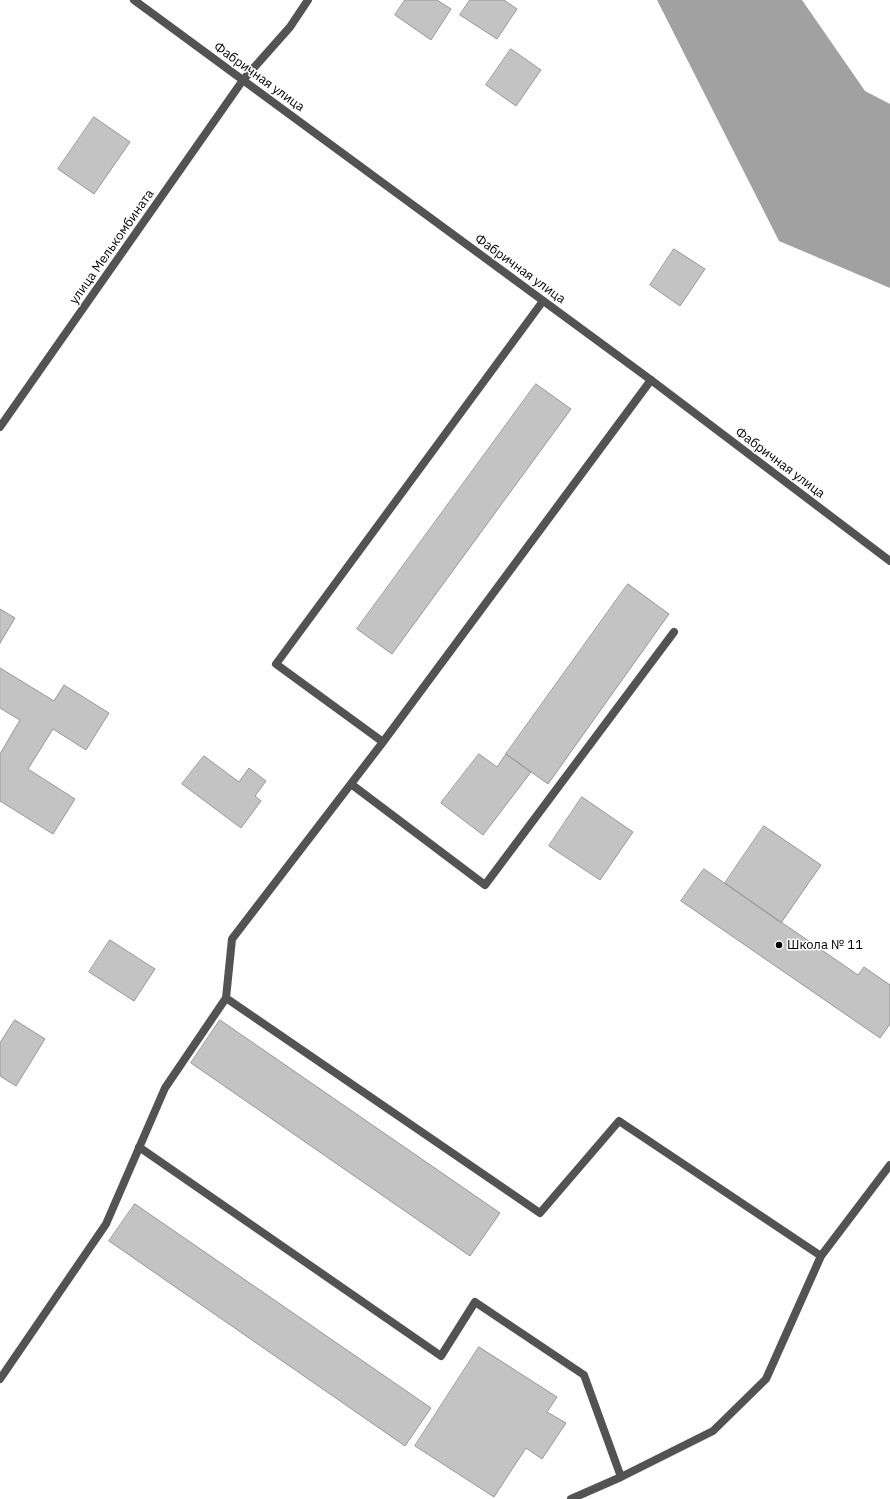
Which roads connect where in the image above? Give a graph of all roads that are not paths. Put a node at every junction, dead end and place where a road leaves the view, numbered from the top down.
1 (134, 0) edge
2 (308, 0) edge
3 (243, 80) junction
4 (543, 300) junction
5 (652, 380) junction
6 (0, 427) edge
7 (890, 561) edge
8 (674, 632) dead end
9 (383, 742) junction
10 (351, 784) junction
11 (226, 998) junction
12 (139, 1147) junction
13 (890, 1165) edge
14 (821, 1256) junction
15 (0, 1379) edge
16 (621, 1477) junction
17 (571, 1499) edge

1 - 3 street, Фабричная улица
2 - 3 street, улица Мелькомбината
3 - 4 street, Фабричная улица
3 - 6 street, улица Мелькомбината
4 - 5 street, Фабричная улица
4 - 9 street
5 - 7 street, Фабричная улица
5 - 9 street
8 - 10 street
9 - 10 street
10 - 11 street
11 - 12 street
11 - 14 street
12 - 15 street
12 - 16 street
13 - 14 street
14 - 16 street
16 - 17 street

